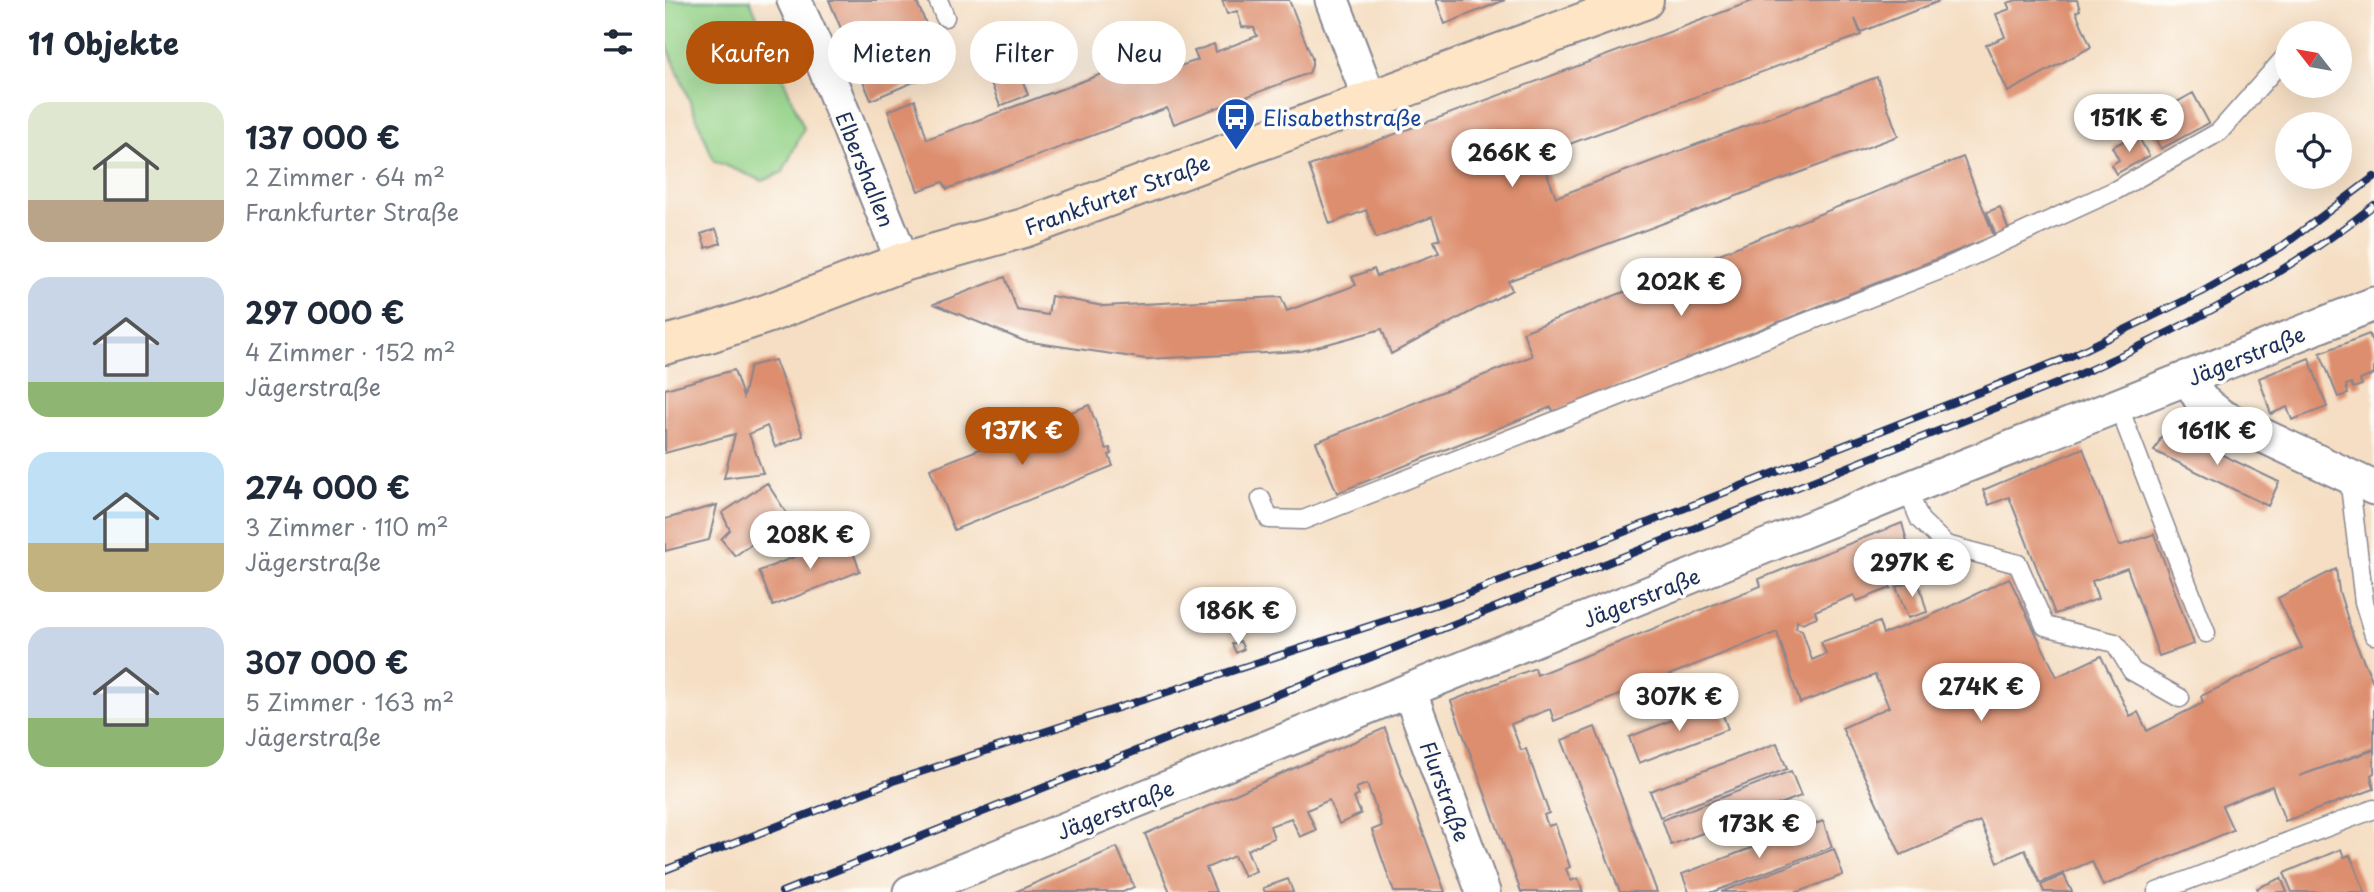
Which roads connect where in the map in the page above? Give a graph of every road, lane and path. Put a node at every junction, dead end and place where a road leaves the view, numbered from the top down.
1 (794, 0) edge
2 (1332, 0) edge
3 (1644, 0) edge
4 (2275, 69) edge
5 (1370, 100) junction
6 (903, 262) junction
7 (2374, 304) edge
8 (665, 345) edge
9 (2188, 377) junction
10 (2118, 405) junction
11 (2362, 482) edge
12 (1907, 489) junction
13 (1261, 499) dead end
14 (2206, 633) dead end
15 (2374, 635) edge
16 (1409, 690) junction
17 (2181, 698) dead end
18 (2374, 809) edge
19 (911, 892) edge
20 (1483, 892) edge
21 (2157, 892) edge

1 - 6 street, Elbershallen
2 - 5 street
3 - 5 street, Frankfurter Straße
4 - 13 lane
5 - 6 street, Frankfurter Straße
6 - 8 street, Frankfurter Straße
7 - 9 street, Jägerstraße
9 - 10 street, Jägerstraße
9 - 11 street
10 - 12 street, Jägerstraße
10 - 14 lane
11 - 15 lane
12 - 16 street, Jägerstraße
12 - 17 lane
16 - 19 street, Jägerstraße
16 - 20 street, Flurstraße
18 - 21 lane

